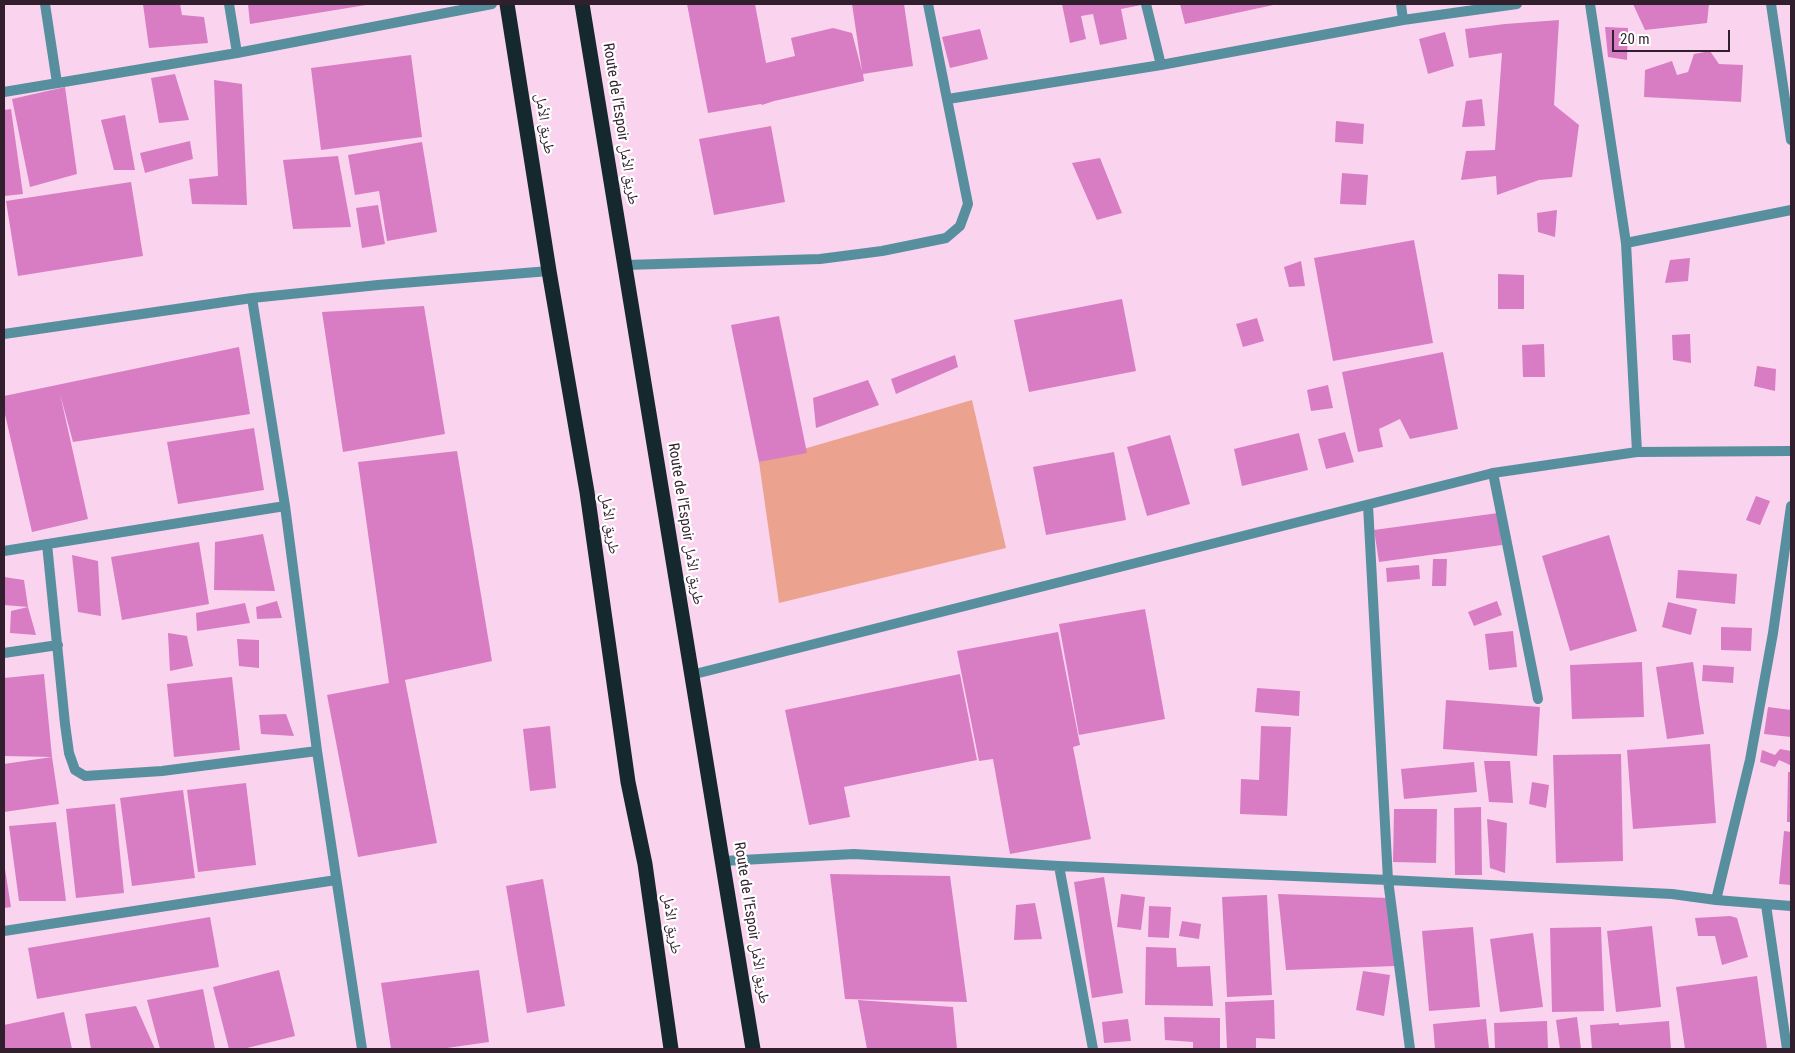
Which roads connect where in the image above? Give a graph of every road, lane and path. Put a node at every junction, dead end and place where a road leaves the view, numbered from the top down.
1 (45, 4) edge
2 (229, 4) edge
3 (492, 4) edge
4 (507, 4) edge
5 (582, 4) edge
6 (928, 4) edge
7 (1146, 4) edge
8 (1401, 4) edge
9 (1517, 4) edge
10 (1590, 4) edge
11 (1771, 4) edge
12 (1402, 20) junction
13 (237, 53) junction
14 (1161, 65) junction
15 (56, 83) junction
16 (4, 92) edge
17 (948, 98) junction
18 (1791, 140) edge
19 (1791, 210) edge
20 (1626, 243) junction
21 (626, 265) junction
22 (549, 271) junction
23 (252, 298) junction
24 (4, 334) edge
25 (1791, 451) edge
26 (1636, 452) junction
27 (1493, 473) junction
28 (1368, 505) junction
29 (285, 506) junction
30 (1791, 506) edge
31 (47, 544) junction
32 (4, 552) edge
33 (58, 645) junction
34 (4, 653) edge
35 (691, 675) junction
36 (1538, 700) dead end
37 (317, 751) junction
38 (723, 861) junction
39 (1059, 866) junction
40 (336, 880) junction
41 (1388, 880) junction
42 (1716, 900) junction
43 (1766, 905) junction
44 (1791, 906) edge
45 (4, 930) edge
46 (362, 1049) edge
47 (671, 1049) edge
48 (753, 1049) edge
49 (1093, 1049) edge
50 (1410, 1049) edge
51 (1787, 1049) edge

1 - 15 street
2 - 13 street
3 - 13 street
4 - 22 highway, طريق الأمل
5 - 21 highway, Route de l’Espoir طريق الأمل
6 - 17 street
7 - 14 street
8 - 12 street
9 - 12 street
10 - 20 street
11 - 18 street
12 - 14 street
13 - 15 street
14 - 17 street
15 - 16 street
17 - 21 street
19 - 20 street
20 - 26 street
21 - 35 highway, Route de l’Espoir طريق الأمل
22 - 23 street
22 - 47 highway, طريق الأمل
23 - 24 street
23 - 29 street
25 - 26 street
26 - 27 street
27 - 28 street
27 - 36 street
28 - 35 street
28 - 41 street
29 - 31 street
29 - 37 street
30 - 42 street
31 - 32 street
31 - 33 street
33 - 34 street
33 - 37 street
35 - 38 highway, Route de l’Espoir طريق الأمل
37 - 40 street
38 - 39 street
38 - 48 highway, Route de l’Espoir طريق الأمل
39 - 41 street
39 - 49 street
40 - 45 street
40 - 46 street
41 - 42 street
41 - 50 street
42 - 43 street
43 - 44 street
43 - 51 street

